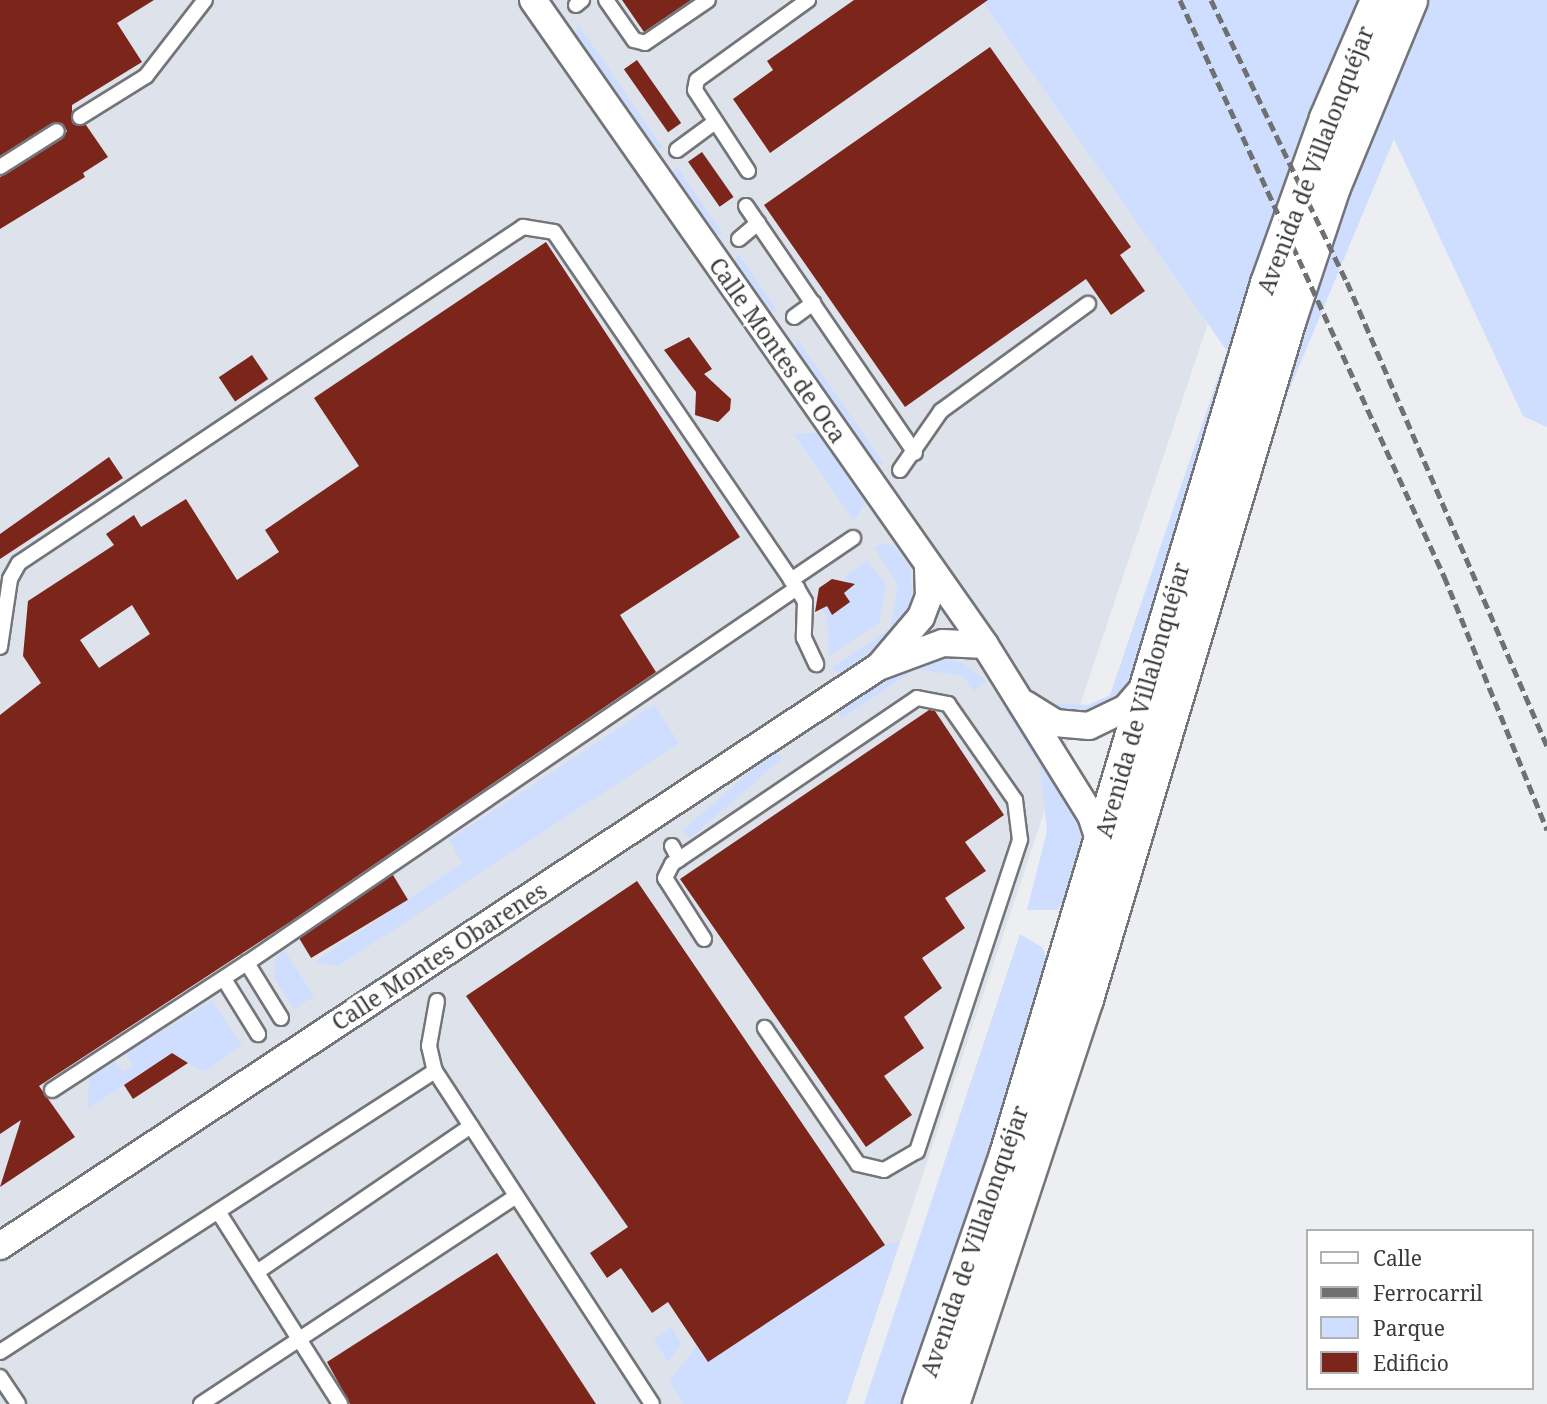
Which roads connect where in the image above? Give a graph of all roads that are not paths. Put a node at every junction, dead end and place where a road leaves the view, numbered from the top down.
1 (205, 0) edge
2 (533, 0) edge
3 (606, 0) edge
4 (708, 0) edge
5 (808, 0) edge
6 (1377, 0) edge
7 (1410, 0) edge
8 (80, 117) dead end
9 (715, 122) junction
10 (57, 131) dead end
11 (677, 150) dead end
12 (0, 167) edge
13 (748, 171) dead end
14 (746, 206) dead end
15 (758, 223) junction
16 (739, 239) dead end
17 (813, 303) junction
18 (1088, 304) dead end
19 (794, 317) dead end
20 (915, 453) junction
21 (900, 470) dead end
22 (853, 538) dead end
23 (928, 566) junction
24 (794, 584) junction
25 (985, 645) junction
26 (0, 647) edge
27 (816, 664) dead end
28 (878, 667) junction
29 (1147, 682) junction
30 (1021, 702) junction
31 (1101, 845) junction
32 (704, 939) dead end
33 (247, 963) junction
34 (224, 979) junction
35 (437, 1001) dead end
36 (281, 1018) dead end
37 (765, 1028) dead end
38 (258, 1034) dead end
39 (435, 1071) junction
40 (52, 1090) dead end
41 (471, 1126) junction
42 (516, 1196) junction
43 (219, 1213) junction
44 (0, 1246) edge
45 (257, 1272) junction
46 (298, 1338) junction
47 (0, 1352) edge
48 (0, 1377) edge
49 (18, 1404) edge
50 (201, 1404) edge
51 (340, 1404) edge
52 (652, 1404) edge
53 (919, 1404) edge
54 (951, 1404) edge

1 - 8 lane
2 - 23 street, Calle Montes de Oca
3 - 4 lane
5 - 9 lane
6 - 29 street, Avenida de Villalonquéjar
7 - 54 street, Avenida de Villalonquéjar
9 - 11 lane
9 - 13 lane
10 - 12 lane
14 - 15 lane
15 - 16 lane
15 - 17 lane
17 - 19 lane
17 - 20 lane
18 - 20 lane
20 - 21 lane
22 - 24 lane
23 - 25 street, Calle Montes de Oca
23 - 28 street, Calle Montes Obarenes
24 - 26 lane
24 - 27 lane
24 - 33 lane
25 - 28 street, Calle Montes Obarenes
25 - 30 street, Calle Montes de Oca
28 - 44 street, Calle Montes Obarenes
29 - 30 street, Calle Montes de Oca
29 - 31 street, Avenida de Villalonquéjar
30 - 31 street, Calle Montes de Oca
31 - 53 street, Avenida de Villalonquéjar
32 - 37 lane
33 - 34 lane
33 - 36 lane
34 - 38 lane
34 - 40 lane
35 - 39 lane
39 - 41 lane
39 - 43 lane
41 - 42 lane
41 - 45 lane
42 - 46 lane
42 - 52 lane
43 - 45 lane
43 - 47 lane
45 - 46 lane
46 - 50 lane
46 - 51 lane
48 - 49 lane

